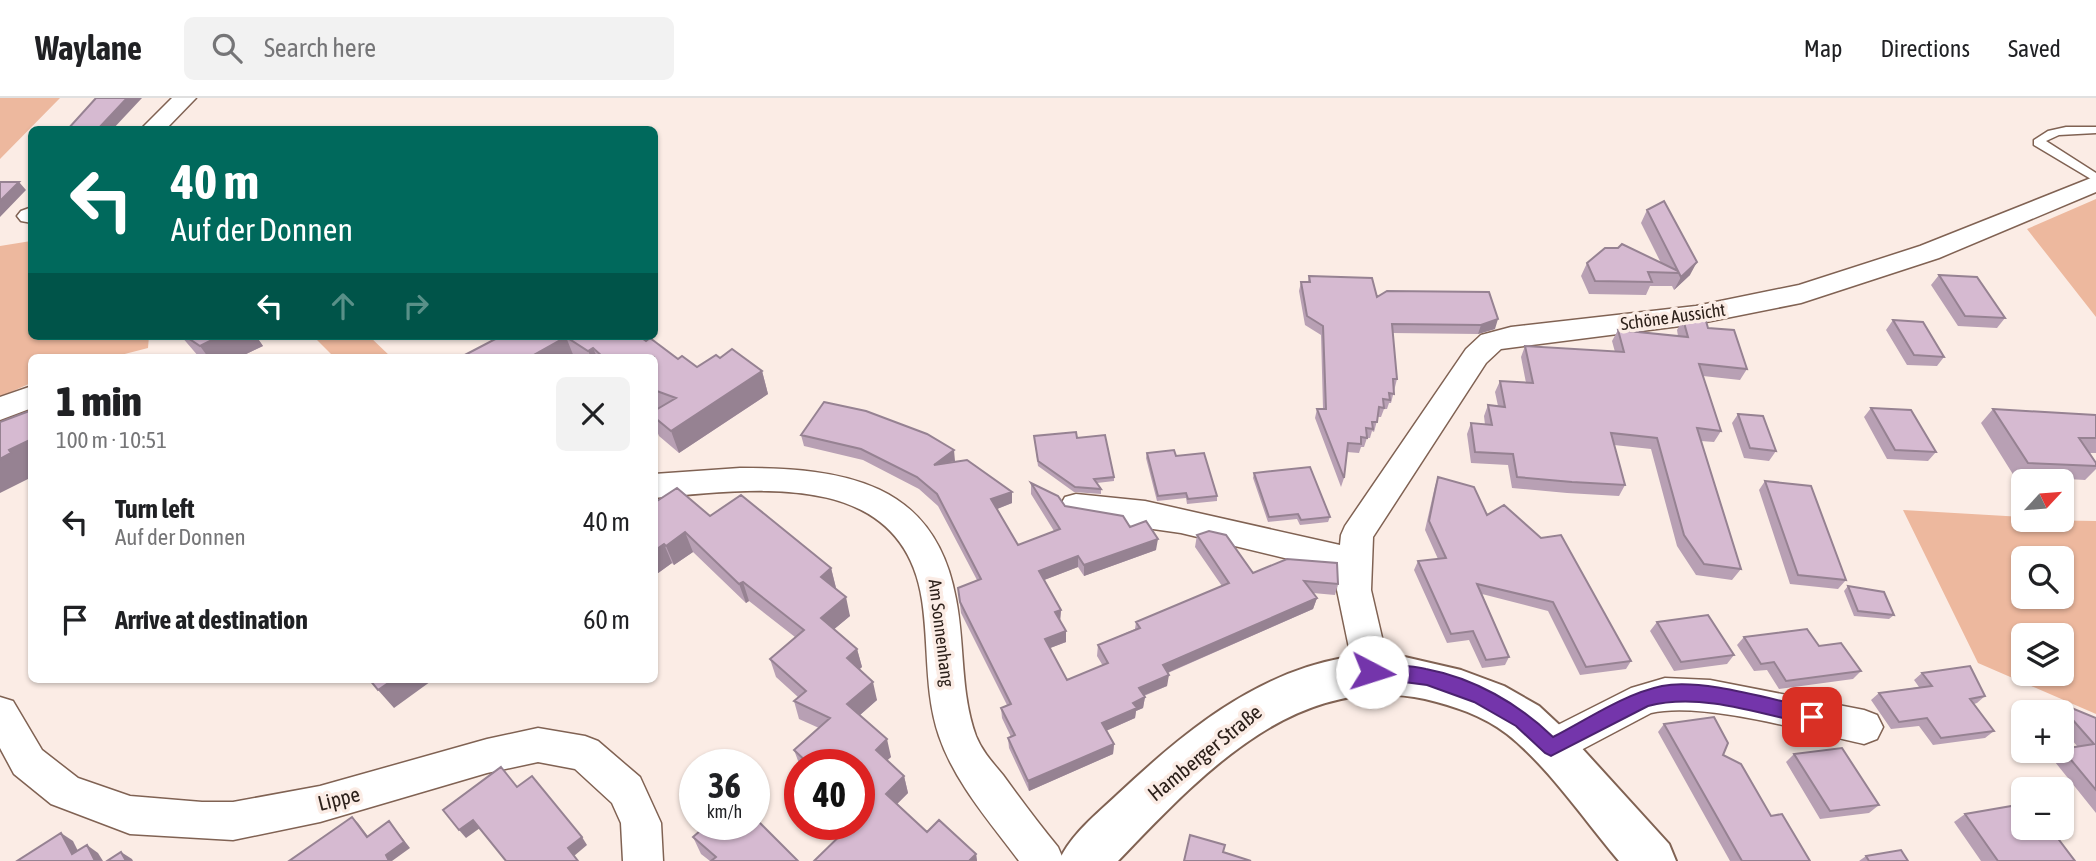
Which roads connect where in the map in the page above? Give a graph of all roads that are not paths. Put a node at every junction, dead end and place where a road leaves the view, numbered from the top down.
1 (184, 98) edge
2 (155, 126) edge
3 (2096, 130) edge
4 (2096, 180) edge
5 (28, 398) edge
6 (0, 409) edge
7 (658, 486) edge
8 (1076, 506) edge
9 (1355, 562) junction
10 (1372, 672) junction
11 (0, 713) edge
12 (1864, 727) dead end
13 (1551, 747) junction
14 (643, 861) edge
15 (1044, 861) edge
16 (1084, 861) edge
17 (1651, 861) edge

1 - 2 street
3 - 4 lane
4 - 9 street, Schöne Aussicht
5 - 6 street
7 - 15 street, Am Sonnenhang
8 - 9 street
9 - 10 street, Schöne Aussicht
10 - 13 street, Hamberger Straße
10 - 16 street, Hamberger Straße
11 - 14 street, Lippe
12 - 13 street
13 - 17 street, Hamberger Straße

